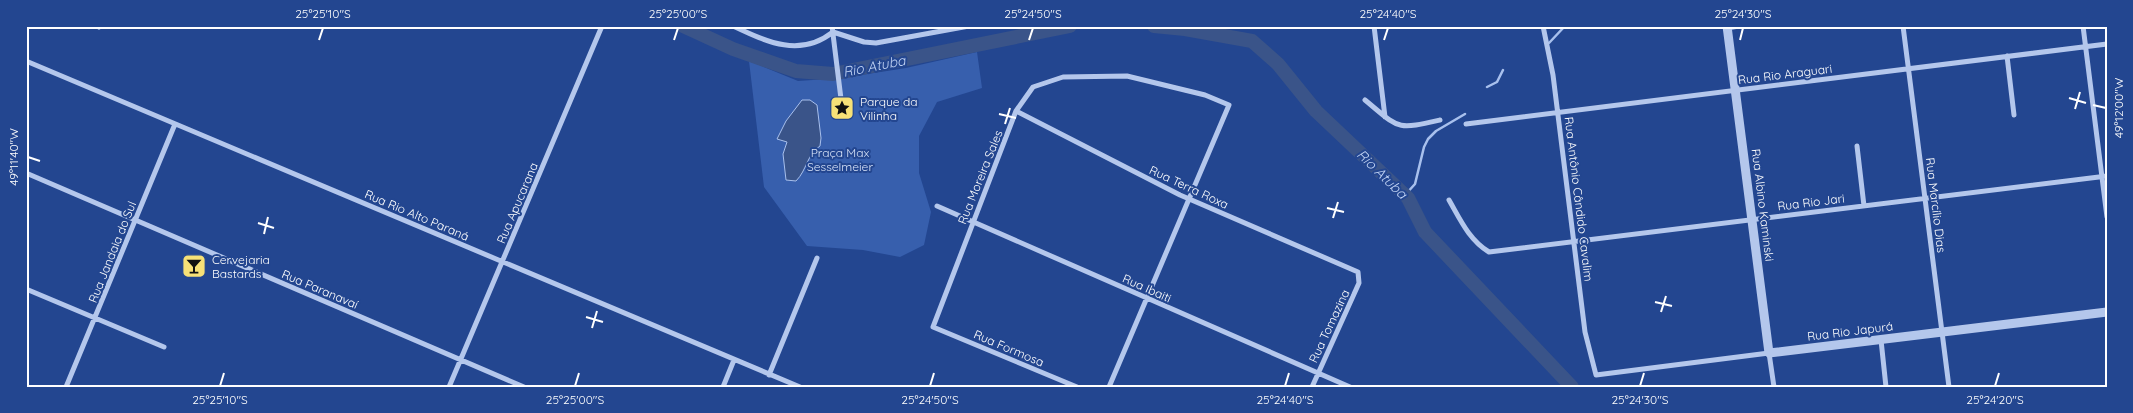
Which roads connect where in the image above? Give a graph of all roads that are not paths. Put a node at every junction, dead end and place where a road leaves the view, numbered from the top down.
1 (602, 26) edge
2 (733, 26) edge
3 (969, 26) edge
4 (1374, 26) edge
5 (1543, 26) edge
6 (1739, 26) edge
7 (1904, 26) edge
8 (2083, 26) edge
9 (1727, 27) edge
10 (833, 29) edge
11 (2107, 44) edge
12 (2085, 46) junction
13 (2007, 56) junction
14 (26, 61) edge
15 (1909, 68) junction
16 (1735, 90) junction
17 (1365, 100) dead end
18 (842, 107) dead end
19 (1016, 111) junction
20 (1558, 113) junction
21 (2014, 115) dead end
22 (1385, 117) junction
23 (1440, 120) dead end
24 (175, 124) junction
25 (1466, 124) dead end
26 (1857, 146) dead end
27 (26, 173) edge
28 (2104, 176) edge
29 (1925, 198) junction
30 (1189, 199) junction
31 (1449, 200) dead end
32 (937, 206) dead end
33 (1864, 206) junction
34 (2107, 217) edge
35 (136, 219) junction
36 (1752, 220) junction
37 (972, 222) junction
38 (1574, 241) junction
39 (817, 258) dead end
40 (503, 263) junction
41 (1358, 272) joint
42 (26, 289) edge
43 (1146, 298) junction
44 (2107, 312) edge
45 (95, 318) junction
46 (932, 327) joint
47 (1942, 332) junction
48 (1881, 340) junction
49 (164, 347) dead end
50 (1769, 353) junction
51 (460, 360) junction
52 (734, 360) junction
53 (1318, 373) junction
54 (769, 374) junction
55 (1596, 375) joint
56 (66, 387) edge
57 (449, 387) edge
58 (524, 387) edge
59 (723, 387) edge
60 (800, 387) edge
61 (1077, 387) edge
62 (1109, 387) edge
63 (1312, 387) edge
64 (1350, 387) edge
65 (1774, 387) edge
66 (1886, 387) edge
67 (1949, 387) edge

1 - 40 street, Rua Apucarana
2 - 10 street
3 - 10 street
4 - 22 street
5 - 20 street, Rua Antônio Cândido Cavalim
6 - 9 street
7 - 15 street, Rua Marcílio Dias
8 - 12 street
9 - 16 street, Rua Albino Kaminski
10 - 18 street
11 - 12 street, Rua Rio Araguari
12 - 13 street, Rua Rio Araguari
12 - 28 street
13 - 15 street, Rua Rio Araguari
13 - 21 street
14 - 24 street, Rua Rio Alto Paraná
15 - 16 street, Rua Rio Araguari
15 - 29 street, Rua Marcílio Dias
16 - 20 street, Rua Rio Araguari
16 - 36 street, Rua Albino Kaminski
17 - 22 street
19 - 30 street, Rua Terra Roxa
19 - 30 street, Rua Moreira Sales
19 - 37 street, Rua Moreira Sales
20 - 25 street, Rua Rio Araguari
20 - 38 street, Rua Antônio Cândido Cavalim
22 - 23 street
24 - 35 street, Rua Jandaia do Sul
24 - 40 street, Rua Rio Alto Paraná
26 - 33 street
27 - 35 street, Rua Paranavaí
28 - 29 street, Rua Rio Jari
28 - 34 street
29 - 33 street, Rua Rio Jari
29 - 47 street, Rua Marcílio Dias
30 - 41 street, Rua Terra Roxa
30 - 43 street
31 - 38 street, Rua Rio Jari
32 - 37 street, Rua Ibaiti
33 - 36 street, Rua Rio Jari
35 - 45 street, Rua Jandaia do Sul
35 - 51 street, Rua Paranavaí
36 - 38 street, Rua Rio Jari
36 - 50 street, Rua Albino Kaminski
37 - 43 street, Rua Ibaiti
37 - 46 street, Rua Moreira Sales
38 - 55 street, Rua Antônio Cândido Cavalim
39 - 54 street
40 - 51 street, Rua Apucarana
40 - 52 street, Rua Rio Alto Paraná
41 - 53 street, Rua Tomazina
42 - 45 street
43 - 53 street, Rua Ibaiti
43 - 62 street
44 - 47 street, Rua Rio Japurá
45 - 49 street
45 - 56 street, Rua Jandaia do Sul
46 - 61 street, Rua Formosa
47 - 48 street, Rua Rio Japurá
47 - 67 street, Rua Marcílio Dias
48 - 50 street, Rua Rio Japurá
48 - 66 street
50 - 55 street, Rua Rio Japurá
50 - 65 street, Rua Albino Kaminski
51 - 57 street, Rua Apucarana
51 - 58 street, Rua Paranavaí
52 - 54 street, Rua Rio Alto Paraná
52 - 59 street
53 - 63 street, Rua Tomazina
53 - 64 street, Rua Ibaiti
54 - 60 street, Rua Rio Alto Paraná

